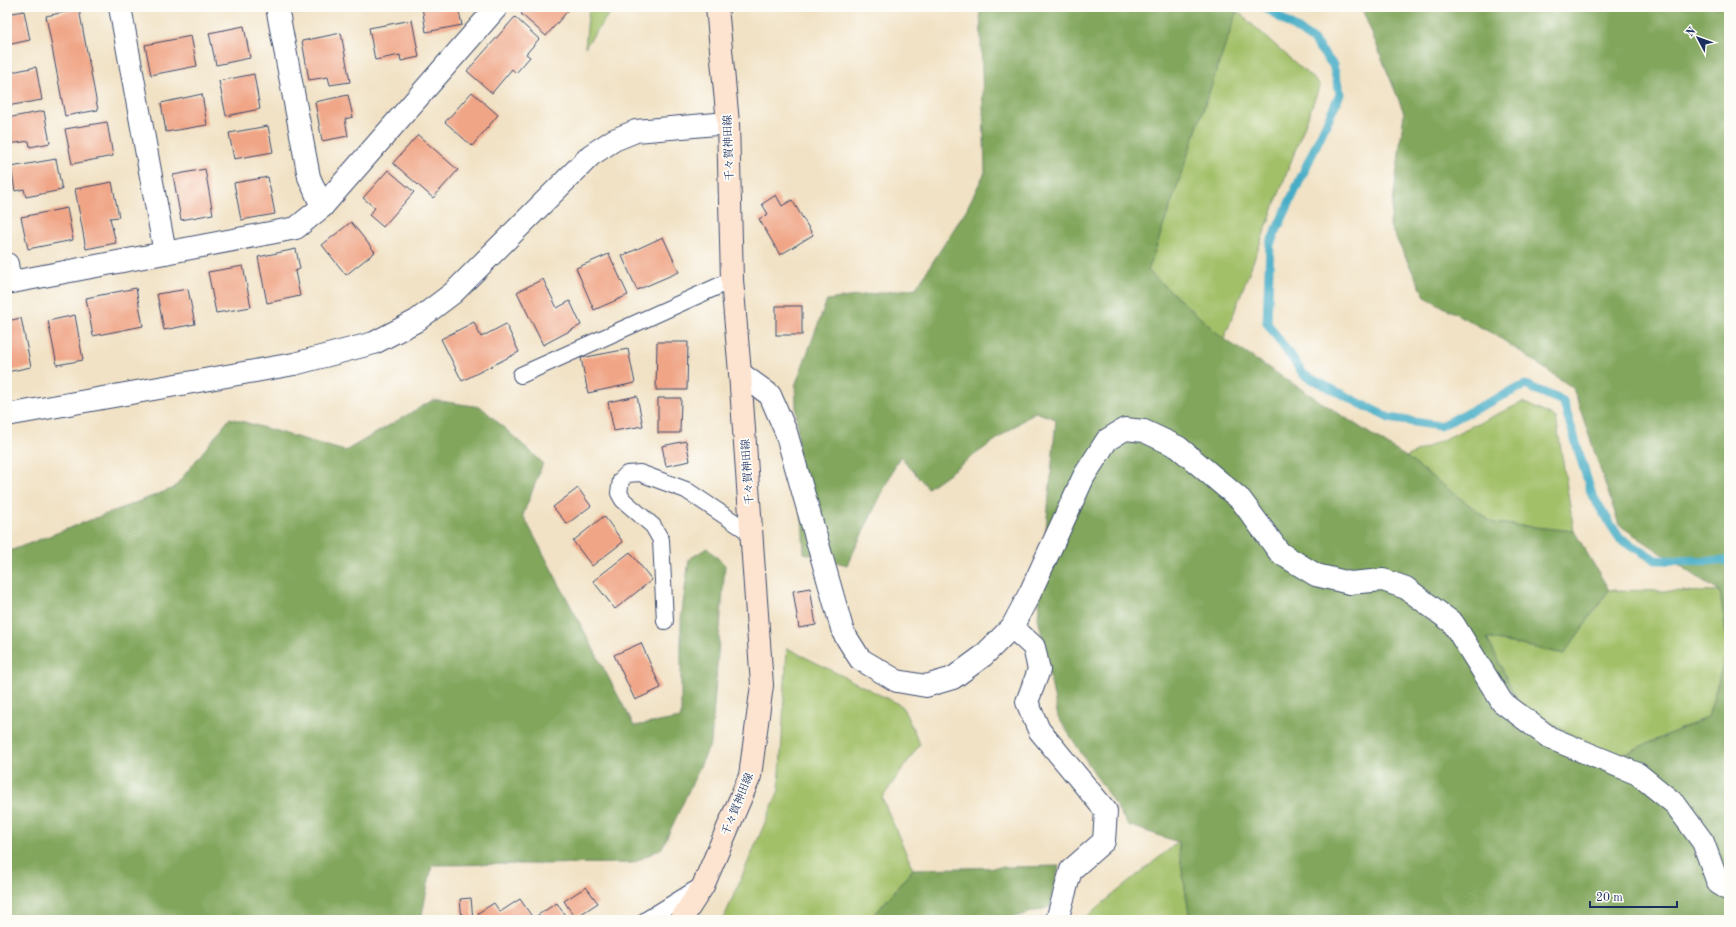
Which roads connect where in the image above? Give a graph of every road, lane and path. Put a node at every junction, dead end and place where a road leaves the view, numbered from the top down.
1 (120, 7) edge
2 (277, 7) edge
3 (497, 7) edge
4 (717, 7) edge
5 (728, 123) junction
6 (322, 207) junction
7 (165, 253) junction
8 (8, 276) edge
9 (732, 280) junction
10 (740, 373) junction
11 (521, 375) dead end
12 (7, 415) edge
13 (752, 534) junction
14 (666, 621) dead end
15 (1012, 627) junction
16 (702, 886) junction
17 (1729, 890) edge
18 (646, 920) edge
19 (681, 920) edge
20 (1056, 920) edge

1 - 7 street
2 - 6 street
3 - 6 street
4 - 5 main road, 千々賀神田線
5 - 9 main road, 千々賀神田線
5 - 12 street
6 - 7 street
7 - 8 street
9 - 10 main road, 千々賀神田線
9 - 11 lane
10 - 13 main road, 千々賀神田線
10 - 15 street
13 - 14 lane
13 - 16 main road, 千々賀神田線
15 - 17 street
15 - 20 street
16 - 18 lane
16 - 19 main road, 千々賀神田線

